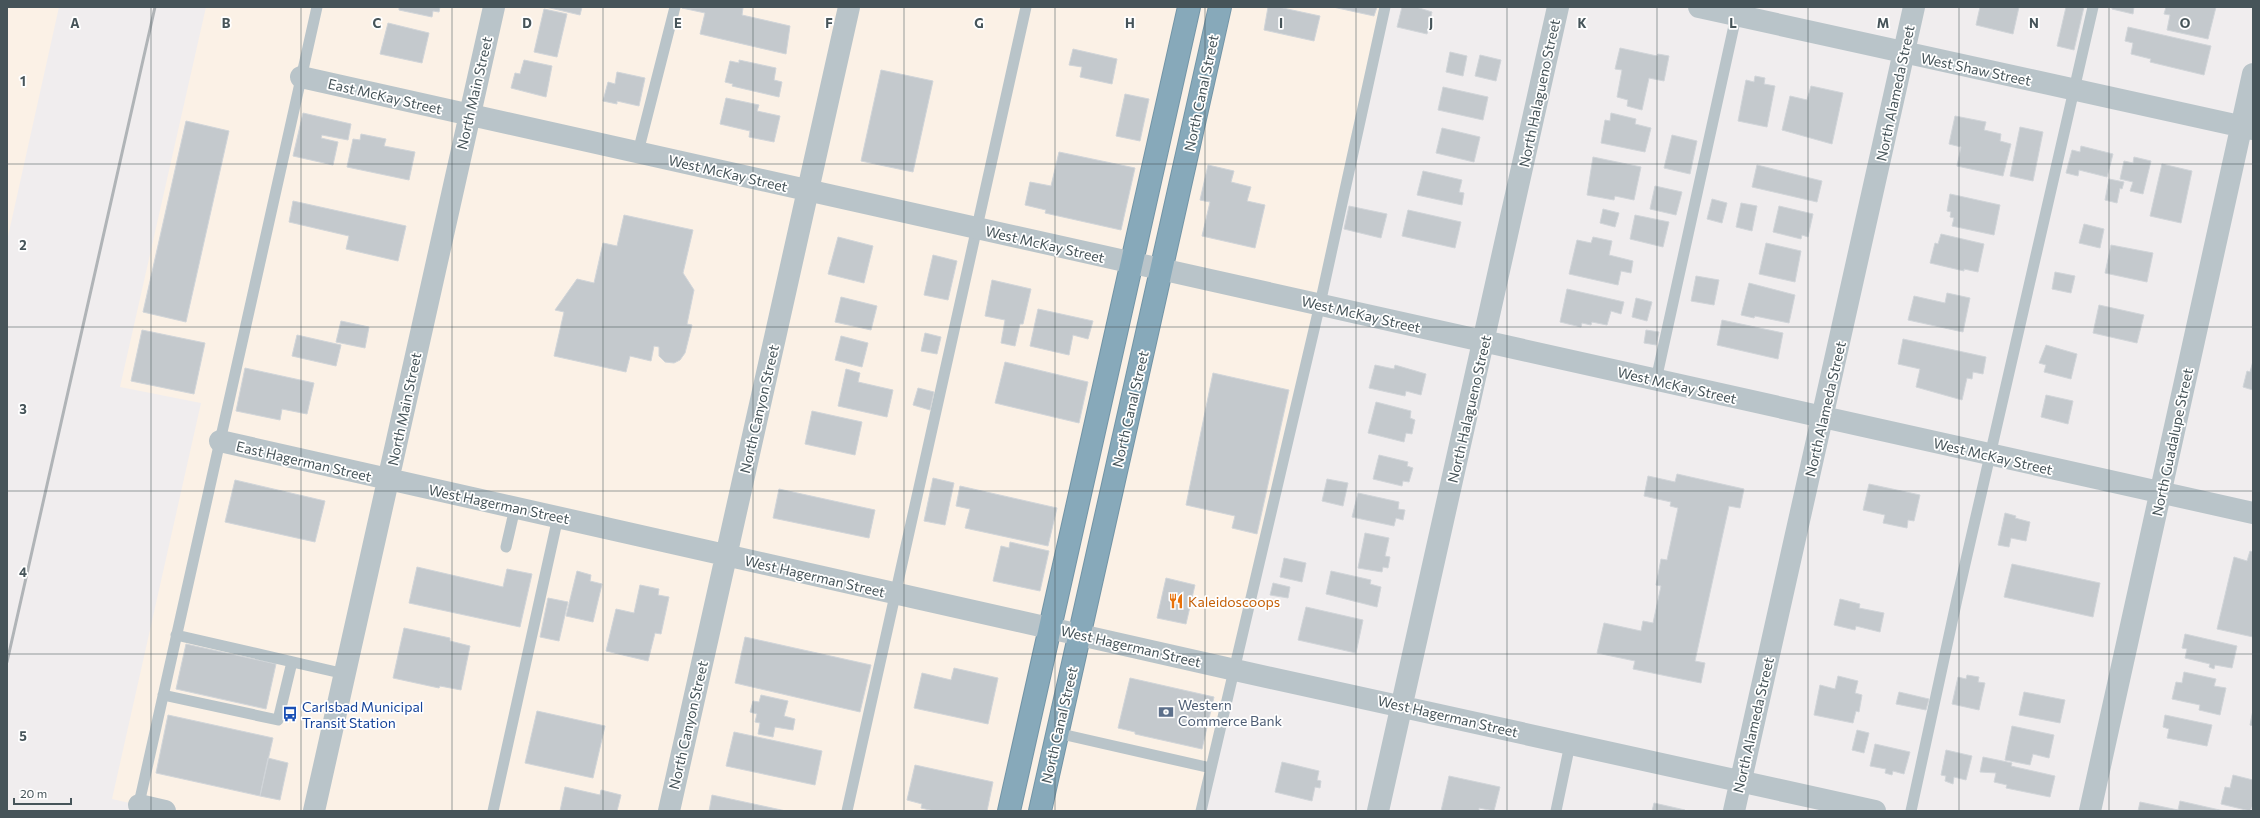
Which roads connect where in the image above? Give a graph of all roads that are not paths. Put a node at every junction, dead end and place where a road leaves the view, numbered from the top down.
1 (317, 7) edge
2 (494, 7) edge
3 (675, 7) edge
4 (849, 7) edge
5 (1026, 7) edge
6 (1189, 7) edge
7 (1220, 7) edge
8 (1386, 7) edge
9 (1558, 7) edge
10 (1699, 7) edge
11 (1914, 7) edge
12 (2093, 7) edge
13 (1737, 11) edge
14 (1904, 54) junction
15 (2253, 74) edge
16 (301, 77) junction
17 (2074, 90) junction
18 (469, 115) junction
19 (2247, 127) edge
20 (638, 152) junction
21 (807, 191) junction
22 (977, 228) junction
23 (1130, 264) junction
24 (1162, 270) junction
25 (1320, 304) junction
26 (1485, 341) junction
27 (1656, 380) junction
28 (1823, 418) junction
29 (220, 441) junction
30 (1990, 455) junction
31 (388, 480) junction
32 (2161, 493) junction
33 (515, 508) junction
34 (2253, 513) edge
35 (558, 517) junction
36 (506, 547) dead end
37 (726, 556) junction
38 (895, 593) junction
39 (1050, 628) junction
40 (1080, 634) junction
41 (176, 635) junction
42 (292, 662) junction
43 (1235, 670) junction
44 (345, 674) junction
45 (163, 695) junction
46 (1402, 706) junction
47 (1057, 733) junction
48 (1570, 744) junction
49 (1211, 768) junction
50 (1740, 781) junction
51 (139, 808) edge
52 (165, 811) edge
53 (314, 811) edge
54 (493, 811) edge
55 (669, 811) edge
56 (847, 811) edge
57 (1009, 811) edge
58 (1040, 811) edge
59 (1201, 811) edge
60 (1378, 811) edge
61 (1556, 811) edge
62 (1734, 811) edge
63 (1875, 811) edge
64 (1911, 811) edge
65 (2090, 811) edge

1 - 16 lane
2 - 18 street, North Main Street
3 - 20 lane
4 - 21 street, North Canyon Street
5 - 22 lane
6 - 23 highway
7 - 24 highway, North Canal Street
8 - 25 lane
9 - 26 street, North Halagueno Street
10 - 13 street, West Shaw Street
11 - 14 street, North Alameda Street
12 - 17 lane
13 - 14 street, West Shaw Street
13 - 27 lane
14 - 17 street, West Shaw Street
14 - 28 street, North Alameda Street
15 - 19 street, North Guadalupe Street
16 - 18 street, East McKay Street
16 - 29 lane
17 - 19 street, West Shaw Street
17 - 30 lane
18 - 20 street, West McKay Street
18 - 31 street, North Main Street
19 - 32 street, North Guadalupe Street
20 - 21 street, West McKay Street
21 - 22 street, West McKay Street
21 - 37 street, North Canyon Street
22 - 23 street, West McKay Street
22 - 38 lane
23 - 24 street, West McKay Street
23 - 39 highway
24 - 25 street, West McKay Street
24 - 40 highway, North Canal Street
25 - 26 street, West McKay Street
25 - 43 lane
26 - 27 street, West McKay Street
26 - 46 street, North Halagueno Street
27 - 28 street, West McKay Street
28 - 30 street, West McKay Street
28 - 50 street, North Alameda Street
29 - 31 street, East Hagerman Street
29 - 41 lane
30 - 32 street, West McKay Street
30 - 64 lane
31 - 33 street, West Hagerman Street
31 - 44 street, North Main Street
32 - 34 street, West McKay Street
32 - 65 street, North Guadalupe Street
33 - 35 street, West Hagerman Street
33 - 36 lane
35 - 37 street, West Hagerman Street
35 - 54 lane
37 - 38 street, West Hagerman Street
37 - 55 street, North Canyon Street
38 - 39 street, West Hagerman Street
38 - 56 lane
39 - 40 street, West Hagerman Street
39 - 57 highway
40 - 43 street, West Hagerman Street
40 - 47 highway, North Canal Street
41 - 42 lane
41 - 45 lane
42 - 44 lane
42 - 45 lane
43 - 46 street, West Hagerman Street
43 - 49 lane
44 - 53 street, North Main Street
45 - 51 lane
46 - 48 street, West Hagerman Street
46 - 60 street, North Halagueno Street
47 - 49 lane
47 - 58 highway, North Canal Street
48 - 50 street, West Hagerman Street
48 - 61 lane
49 - 59 lane
50 - 62 street, North Alameda Street
50 - 63 street, West Hagerman Street
51 - 52 street

